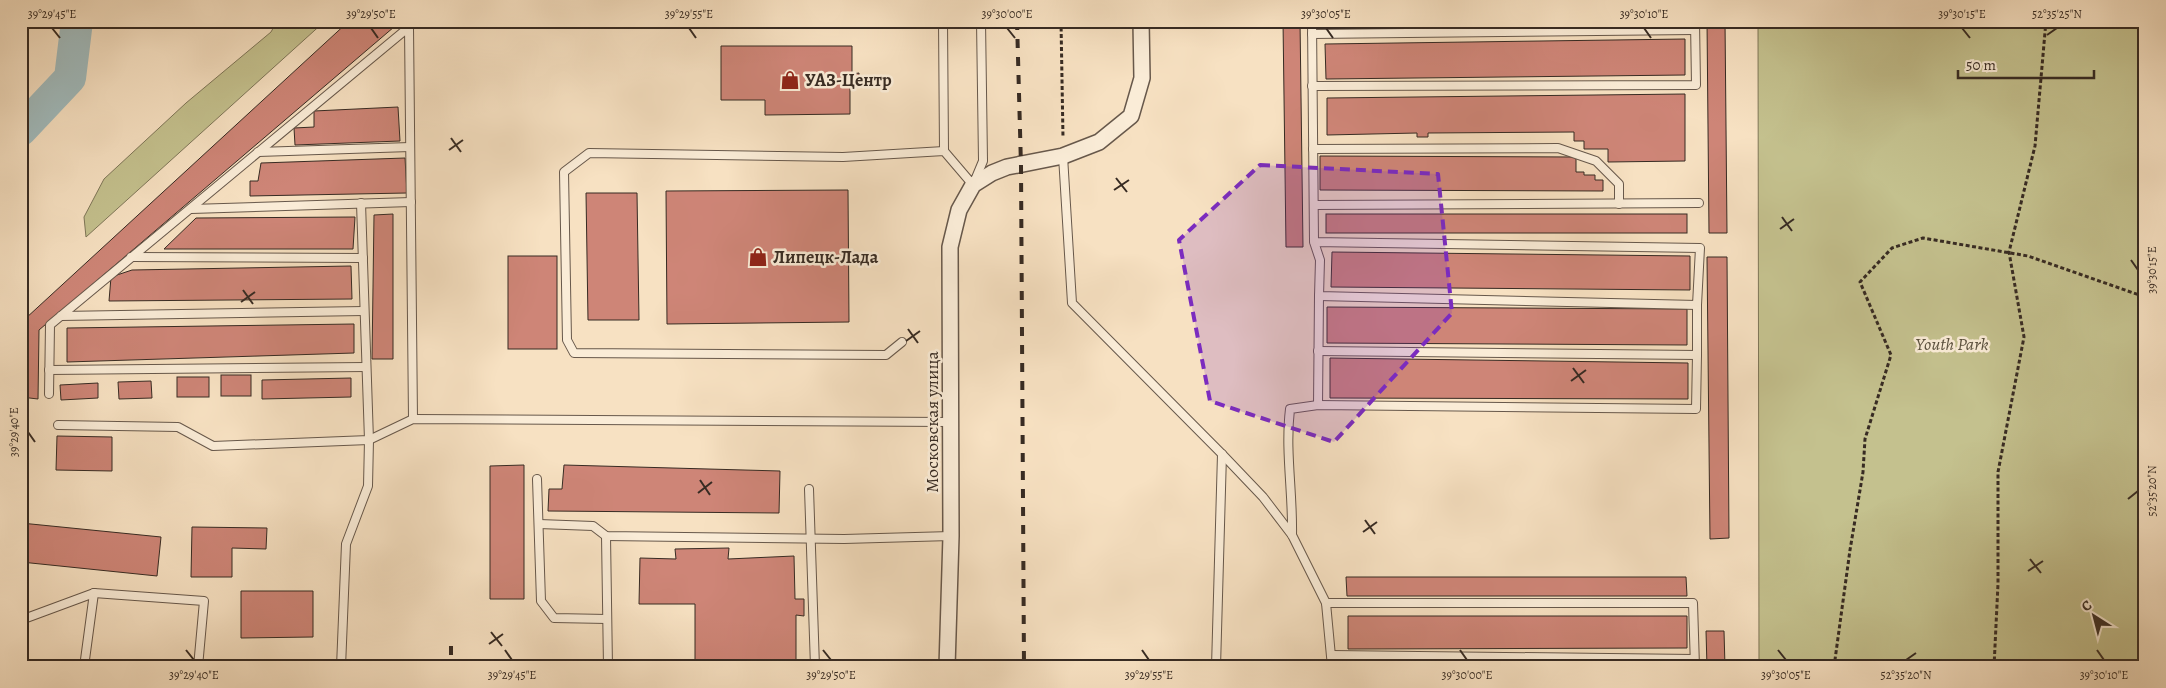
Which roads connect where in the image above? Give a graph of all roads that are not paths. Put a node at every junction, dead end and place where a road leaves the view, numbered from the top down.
1 (943, 21) edge
2 (982, 21) edge
3 (1142, 21) edge
4 (1312, 21) edge
5 (1695, 21) edge
6 (1695, 30) junction
7 (1312, 34) junction
8 (1312, 86) junction
9 (410, 147) junction
10 (1313, 149) junction
11 (944, 151) junction
12 (258, 152) junction
13 (1063, 156) junction
14 (973, 185) junction
15 (411, 202) junction
16 (1699, 203) dead end
17 (361, 204) junction
18 (1619, 204) junction
19 (1314, 205) junction
20 (191, 209) junction
21 (1314, 242) junction
22 (131, 257) junction
23 (363, 258) junction
24 (1319, 296) junction
25 (1697, 305) junction
26 (364, 311) junction
27 (61, 316) junction
28 (902, 342) dead end
29 (1318, 351) junction
30 (1696, 356) junction
31 (366, 367) junction
32 (49, 370) junction
33 (49, 394) dead end
34 (1318, 405) junction
35 (413, 419) junction
36 (950, 422) junction
37 (58, 425) dead end
38 (368, 440) junction
39 (1222, 454) junction
40 (537, 479) dead end
41 (809, 489) dead end
42 (539, 524) junction
43 (606, 536) junction
44 (950, 536) junction
45 (1292, 536) junction
46 (812, 538) junction
47 (94, 593) junction
48 (1326, 602) junction
49 (607, 619) junction
50 (21, 620) edge
51 (1332, 655) junction
52 (1694, 663) edge
53 (84, 667) edge
54 (198, 667) edge
55 (341, 667) edge
56 (608, 667) edge
57 (816, 667) edge
58 (947, 667) edge
59 (1216, 667) edge
60 (1332, 667) edge

1 - 11 lane
2 - 14 lane
3 - 13 street
4 - 7 lane
5 - 6 lane
6 - 7 lane
6 - 8 lane
7 - 8 lane
8 - 10 lane
9 - 12 lane
9 - 12 lane
9 - 15 lane
10 - 18 lane
10 - 19 lane
11 - 14 lane
11 - 28 lane
12 - 20 lane
13 - 14 street
13 - 39 lane
14 - 36 street, Московская улица
15 - 17 lane
15 - 35 lane
16 - 18 lane
17 - 20 lane
17 - 23 lane
18 - 19 lane
19 - 21 lane
20 - 22 lane
21 - 24 lane
21 - 25 lane
22 - 23 lane
22 - 27 lane
23 - 26 lane
24 - 25 lane
24 - 29 lane
25 - 30 lane
26 - 27 lane
26 - 31 lane
27 - 32 lane
29 - 30 lane
29 - 34 lane
30 - 34 lane
31 - 32 lane
31 - 38 lane
32 - 33 lane
34 - 45 lane
35 - 36 lane
35 - 38 lane
36 - 44 street, Московская улица
37 - 38 lane
38 - 55 lane
39 - 45 lane
39 - 59 lane
40 - 42 lane
41 - 46 lane
42 - 43 lane
42 - 49 lane
43 - 46 lane
43 - 49 lane
44 - 46 lane
44 - 58 street, Московская улица
45 - 48 lane
46 - 57 lane
47 - 50 lane
47 - 53 lane
47 - 54 lane
48 - 51 lane
48 - 52 lane
49 - 56 lane
51 - 52 lane
51 - 60 lane

